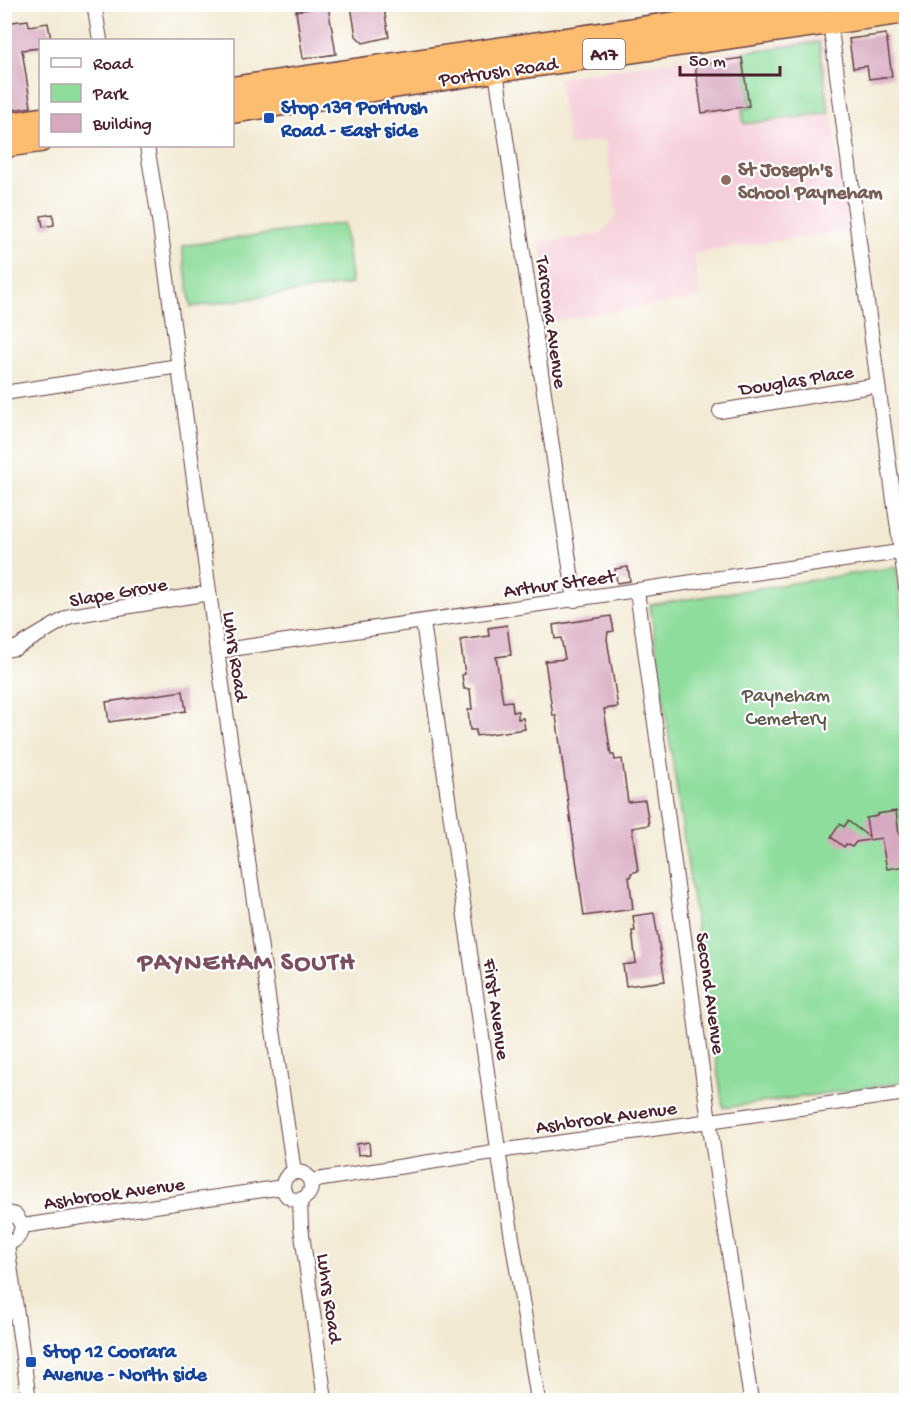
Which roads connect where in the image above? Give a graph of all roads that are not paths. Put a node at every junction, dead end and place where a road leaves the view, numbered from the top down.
1 (94, 4) edge
2 (812, 4) edge
3 (777, 7) edge
4 (906, 11) edge
5 (830, 22) junction
6 (100, 39) edge
7 (494, 60) junction
8 (234, 89) edge
9 (234, 111) edge
10 (39, 120) edge
11 (4, 126) edge
12 (39, 140) edge
13 (4, 145) edge
14 (147, 147) edge
15 (179, 366) junction
16 (878, 385) junction
17 (4, 393) edge
18 (720, 411) dead end
19 (904, 551) edge
20 (906, 587) edge
21 (638, 591) junction
22 (209, 593) junction
23 (575, 600) junction
24 (423, 622) junction
25 (4, 651) edge
26 (217, 651) junction
27 (906, 1094) edge
28 (709, 1122) junction
29 (498, 1151) junction
30 (294, 1172) junction
31 (310, 1181) junction
32 (283, 1187) junction
33 (300, 1200) junction
34 (4, 1212) edge
35 (22, 1226) junction
36 (6, 1243) edge
37 (28, 1401) edge
38 (325, 1401) edge
39 (538, 1401) edge
40 (751, 1401) edge

1 - 6 street
2 - 3 highway, Portrush Road / A17
3 - 7 highway, Portrush Road / A17
4 - 5 highway, Portrush Road / A17
5 - 7 highway, Portrush Road / A17
5 - 16 street
7 - 8 highway, Portrush Road / A17
7 - 9 highway, Portrush Road / A17
7 - 23 street, Tarcoma Avenue
10 - 11 highway
12 - 13 highway
14 - 15 street, Luhrs Road
15 - 17 street
15 - 22 street, Luhrs Road
16 - 18 street, Douglas Place
16 - 19 street
19 - 20 street
19 - 21 street, Arthur Street
21 - 23 street, Arthur Street
21 - 28 street, Second Avenue
22 - 25 street, Slape Grove
22 - 26 street, Luhrs Road
23 - 24 street, Arthur Street
24 - 26 street, Arthur Street
24 - 29 street, First Avenue
26 - 30 street, Luhrs Road
27 - 28 street, Ashbrook Avenue
28 - 29 street, Ashbrook Avenue
28 - 40 street, Second Avenue
29 - 31 street, Ashbrook Avenue
29 - 39 street, First Avenue
30 - 31 street
30 - 32 street
31 - 33 street
32 - 33 street
32 - 35 street, Ashbrook Avenue
33 - 38 street, Luhrs Road
34 - 35 street
35 - 36 street
36 - 37 street

